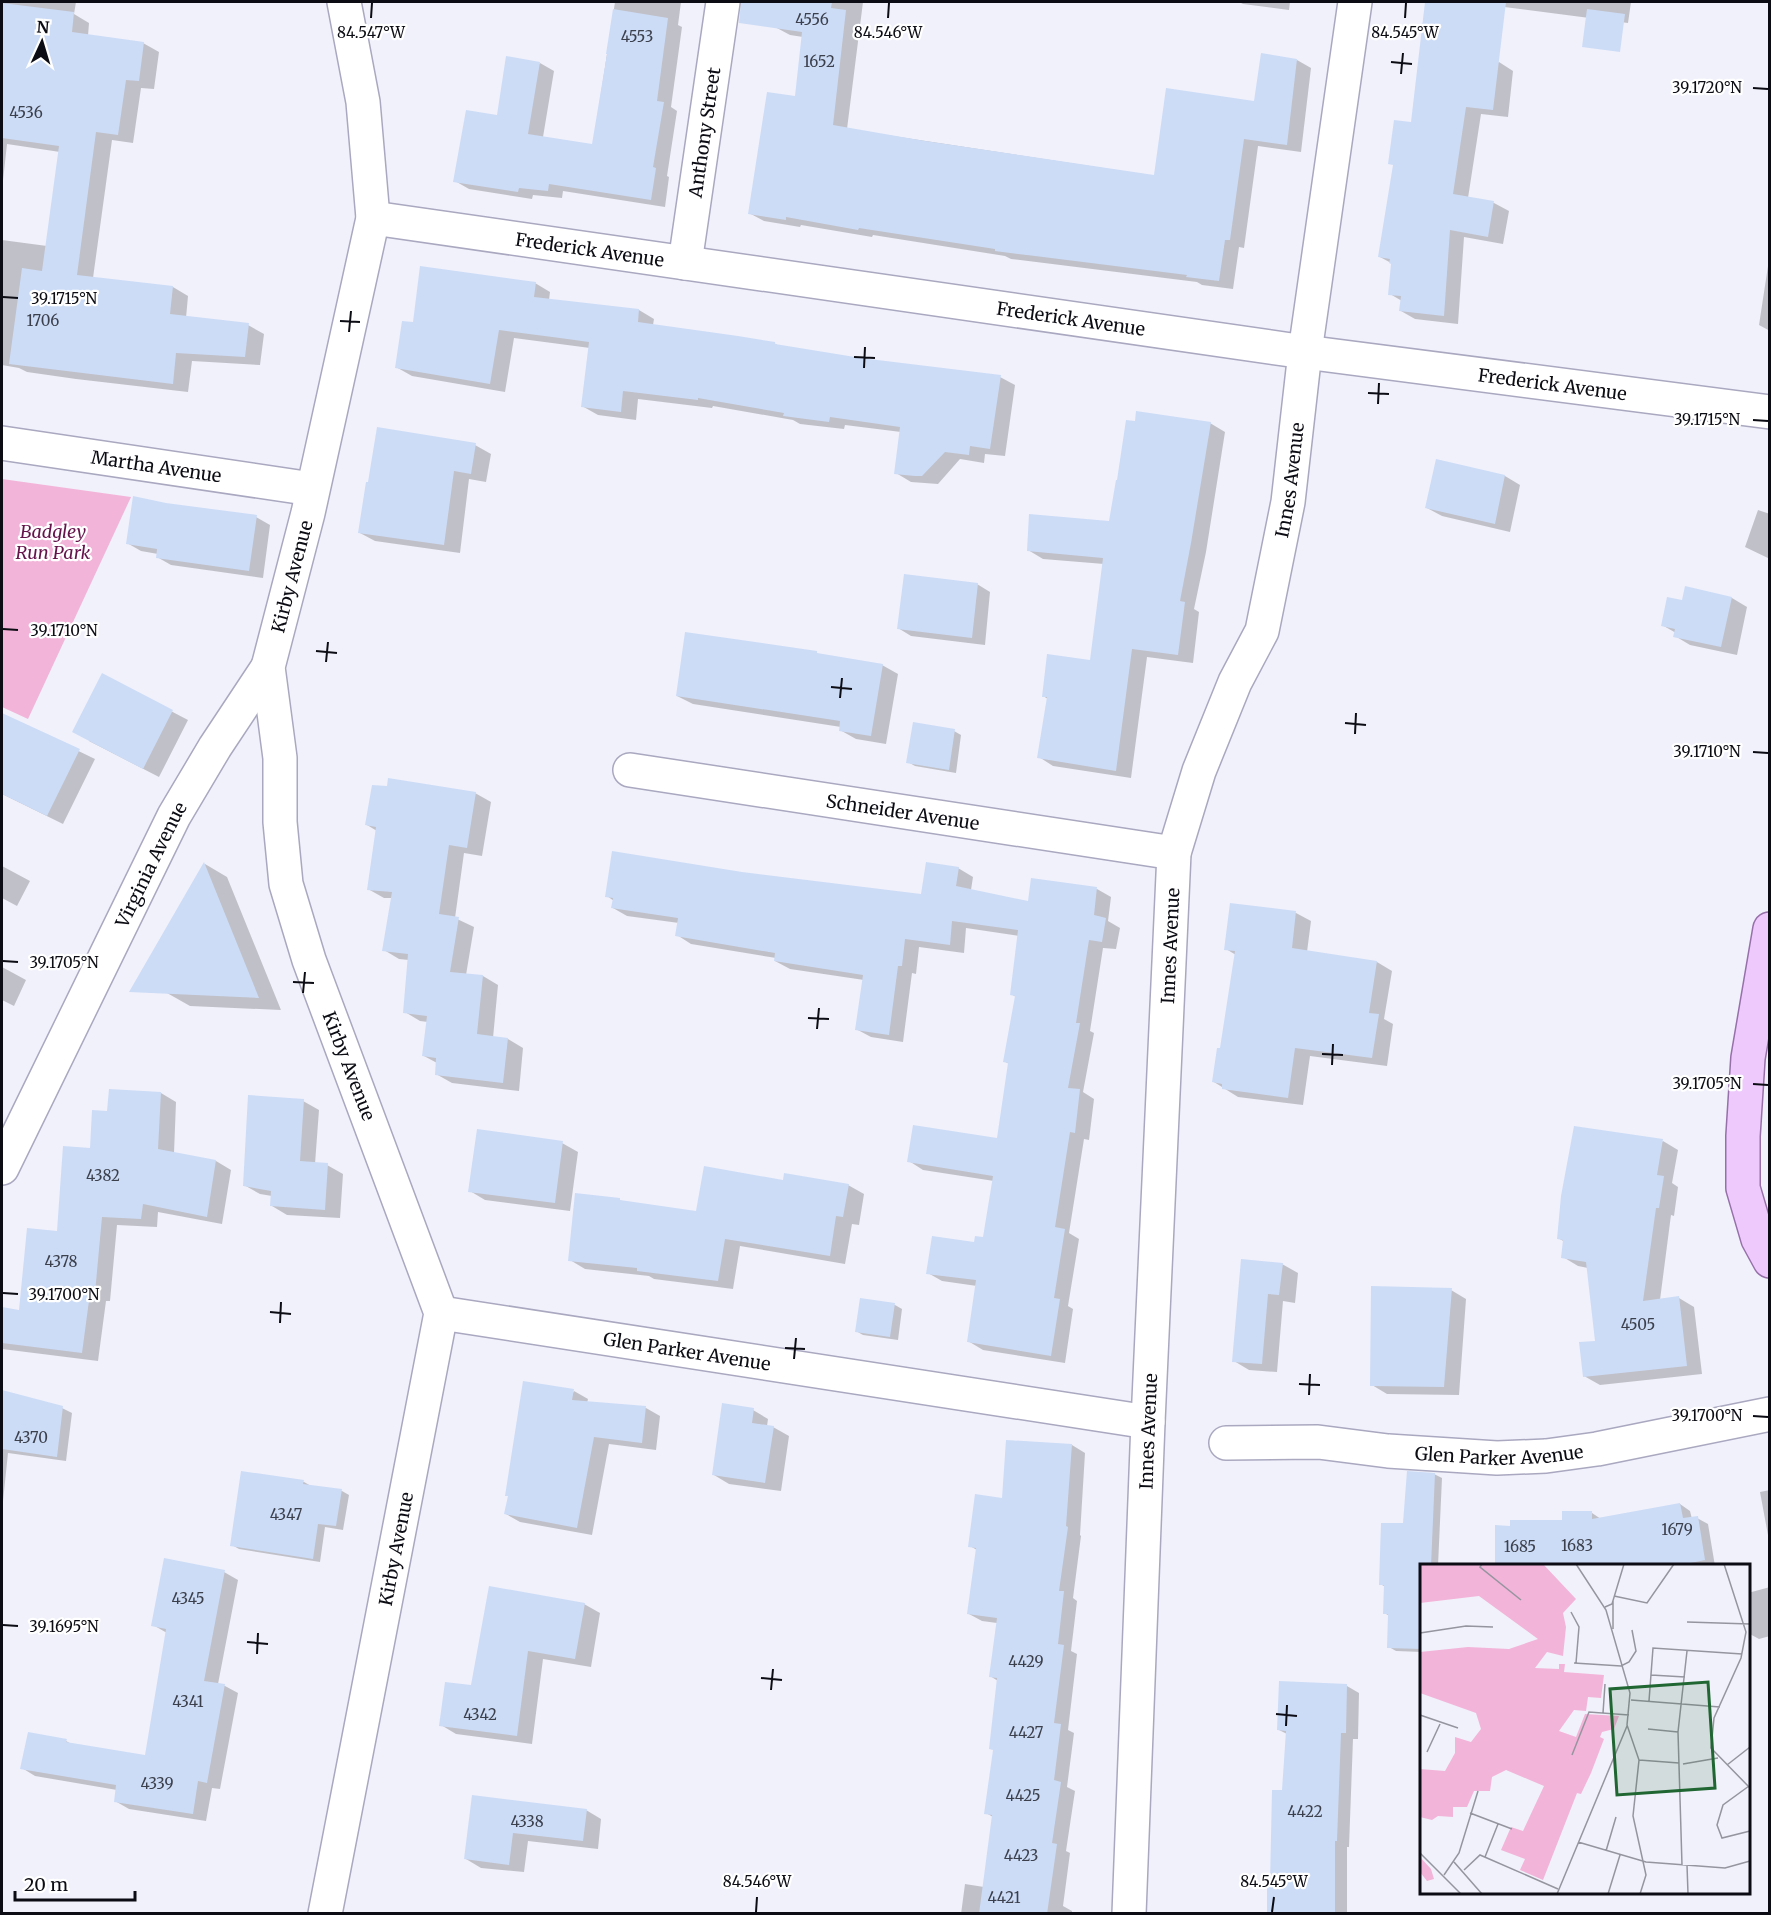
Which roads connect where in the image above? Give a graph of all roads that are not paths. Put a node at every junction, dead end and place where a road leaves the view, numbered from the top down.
1 (344, 2) edge
2 (723, 2) edge
3 (1355, 2) edge
4 (373, 218) junction
5 (685, 263) junction
6 (1305, 352) junction
7 (1770, 412) edge
8 (2, 442) edge
9 (312, 489) junction
10 (268, 667) junction
11 (630, 770) dead end
12 (1174, 853) junction
13 (1770, 929) edge
14 (2, 1168) edge
15 (1770, 1261) edge
16 (441, 1313) junction
17 (1770, 1414) edge
18 (1148, 1422) junction
19 (1226, 1443) dead end
20 (325, 1914) edge
21 (1129, 1914) edge

1 - 4 street, Kirby Avenue
2 - 5 street, Anthony Street
3 - 6 street, Innes Avenue
4 - 5 street, Frederick Avenue
4 - 9 street, Kirby Avenue
5 - 6 street, Frederick Avenue
6 - 7 street, Frederick Avenue
6 - 12 street, Innes Avenue
8 - 9 street, Martha Avenue
9 - 10 street, Kirby Avenue
10 - 14 street, Virginia Avenue
10 - 16 street, Kirby Avenue
11 - 12 street, Schneider Avenue
12 - 18 street, Innes Avenue
13 - 15 main road
16 - 18 street, Glen Parker Avenue
16 - 20 street, Kirby Avenue
17 - 19 street, Glen Parker Avenue
18 - 21 street, Innes Avenue

